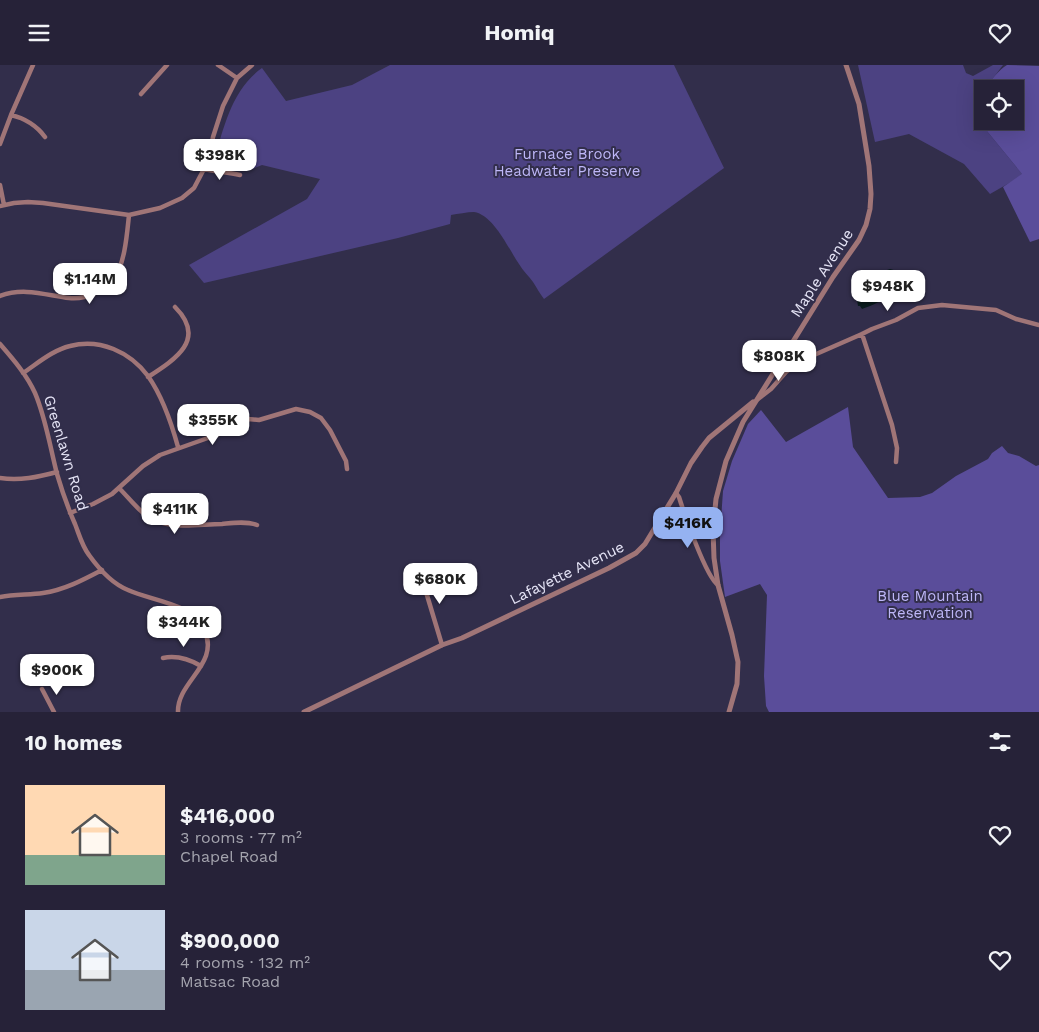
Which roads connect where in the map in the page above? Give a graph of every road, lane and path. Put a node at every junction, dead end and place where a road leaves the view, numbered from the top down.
1 (33, 65) edge
2 (167, 65) edge
3 (218, 65) edge
4 (252, 65) edge
5 (846, 65) edge
6 (237, 78) junction
7 (140, 94) dead end
8 (11, 115) junction
9 (45, 137) dead end
10 (0, 144) edge
11 (204, 169) junction
12 (240, 175) dead end
13 (0, 185) edge
14 (2, 206) edge
15 (130, 215) junction
16 (0, 296) edge
17 (175, 307) dead end
18 (1039, 325) edge
19 (862, 334) junction
20 (0, 344) edge
21 (23, 373) junction
22 (148, 377) junction
23 (756, 400) junction
24 (178, 447) junction
25 (896, 462) dead end
26 (347, 469) dead end
27 (57, 472) junction
28 (0, 478) edge
29 (120, 488) junction
30 (676, 493) junction
31 (70, 513) junction
32 (256, 525) dead end
33 (102, 570) junction
34 (420, 572) dead end
35 (718, 585) junction
36 (0, 597) edge
37 (442, 645) junction
38 (162, 658) dead end
39 (201, 666) junction
40 (42, 689) dead end
41 (54, 712) edge
42 (178, 712) edge
43 (304, 712) edge
44 (729, 712) edge

1 - 8 street
2 - 7 street
3 - 6 street
4 - 6 street
5 - 23 street, Maple Avenue
6 - 11 street
8 - 9 street
8 - 10 street
11 - 12 street
11 - 15 street
13 - 14 street
14 - 15 street
15 - 16 street
17 - 22 street
18 - 19 street
19 - 23 street
19 - 25 street
20 - 21 street, Greenlawn Road
21 - 22 street
21 - 27 street, Greenlawn Road
22 - 24 street
23 - 30 street, Lafayette Avenue
23 - 35 street, Maple Avenue
24 - 26 street
24 - 29 street
27 - 28 street
27 - 31 street, Greenlawn Road
29 - 31 street
29 - 32 street
30 - 35 street
30 - 37 street, Lafayette Avenue
31 - 33 street, Greenlawn Road
33 - 36 street
33 - 39 street, Greenlawn Road
34 - 37 street
35 - 44 street, Maple Avenue
37 - 43 street, Lafayette Avenue
38 - 39 street
39 - 42 street, Greenlawn Road
40 - 41 street

